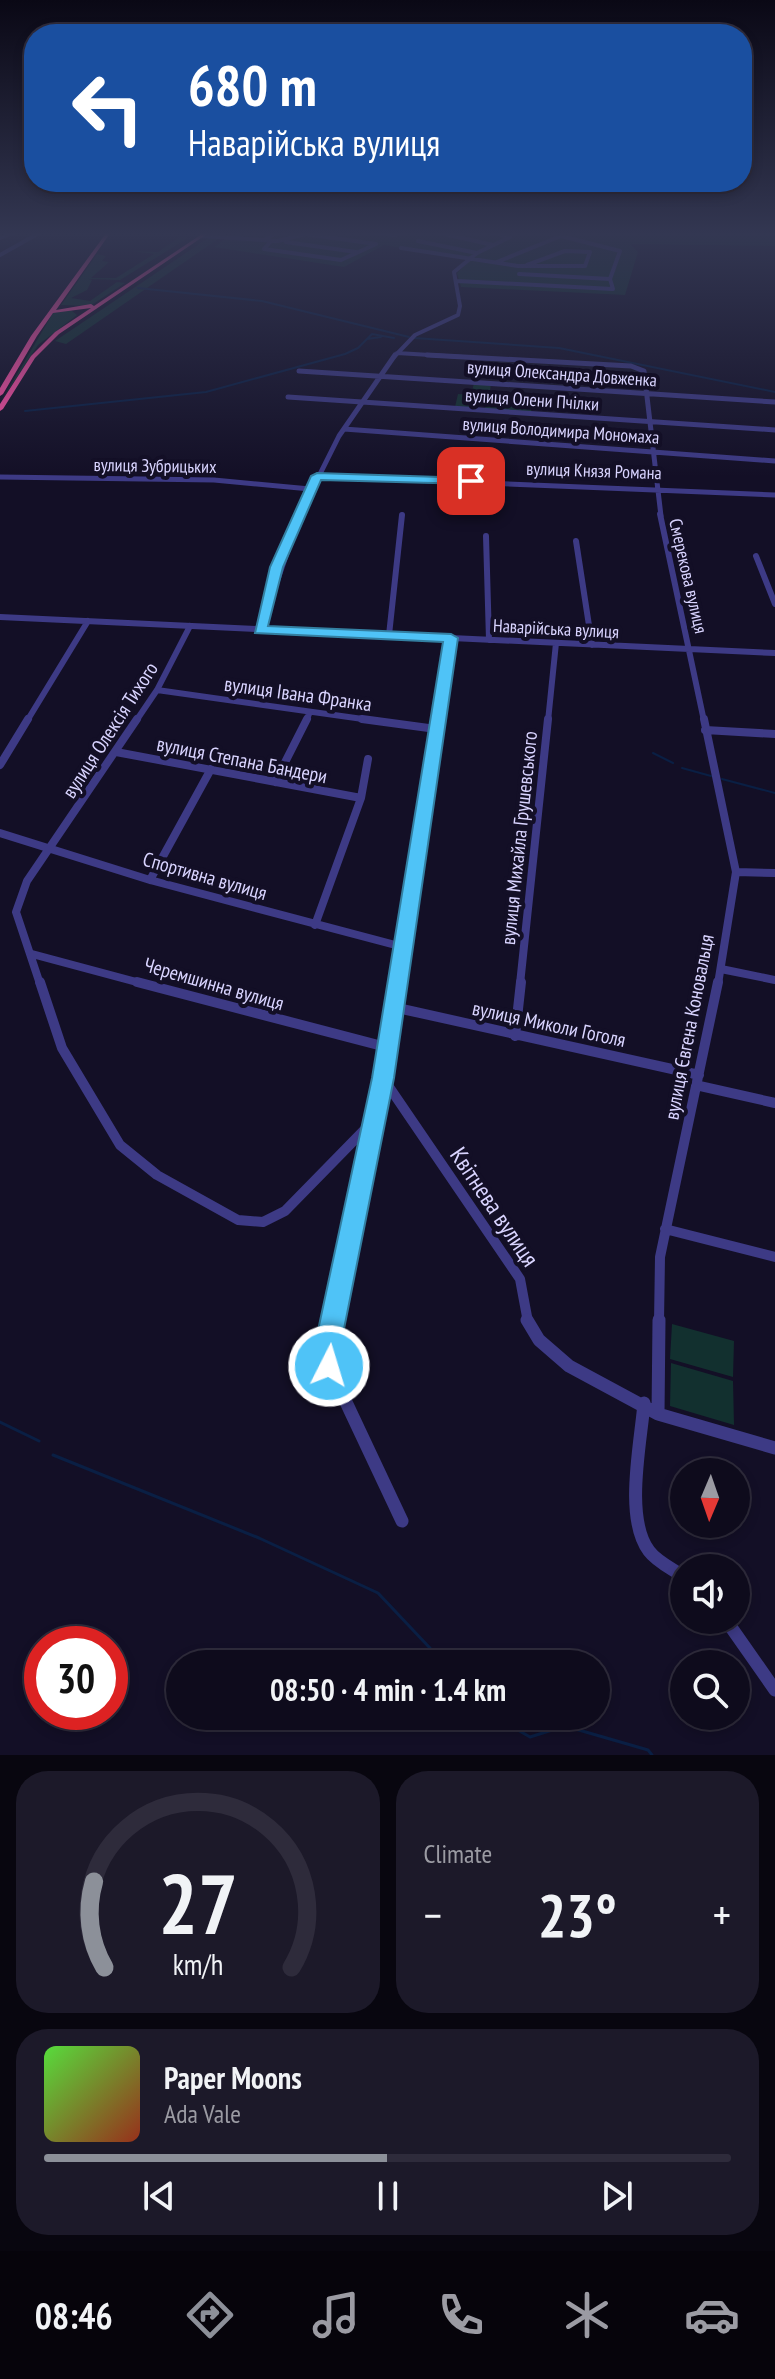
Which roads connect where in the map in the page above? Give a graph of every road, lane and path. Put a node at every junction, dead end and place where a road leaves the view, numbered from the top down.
1 (50, 314) edge
2 (78, 314) edge
3 (84, 314) edge
4 (458, 314) edge
5 (74, 321) junction
6 (397, 353) junction
7 (299, 371) dead end
8 (381, 376) junction
9 (0, 394) edge
10 (646, 394) junction
11 (288, 397) dead end
12 (360, 402) junction
13 (775, 402) edge
14 (0, 409) edge
15 (648, 422) junction
16 (344, 429) junction
17 (775, 430) edge
18 (651, 452) junction
19 (775, 461) edge
20 (317, 476) junction
21 (0, 477) edge
22 (655, 487) junction
23 (310, 489) junction
24 (775, 495) edge
25 (402, 515) dead end
26 (486, 536) dead end
27 (576, 541) dead end
28 (756, 556) dead end
29 (775, 604) edge
30 (0, 617) edge
31 (88, 621) junction
32 (190, 626) junction
33 (260, 630) junction
34 (389, 635) junction
35 (451, 638) junction
36 (489, 640) junction
37 (556, 643) junction
38 (592, 645) junction
39 (690, 650) junction
40 (775, 653) edge
41 (157, 690) junction
42 (309, 714) junction
43 (436, 729) junction
44 (705, 730) junction
45 (775, 734) edge
46 (116, 752) junction
47 (368, 759) dead end
48 (0, 765) edge
49 (211, 769) junction
50 (275, 782) junction
51 (361, 798) junction
52 (0, 833) edge
53 (50, 848) junction
54 (736, 872) junction
55 (775, 873) edge
56 (150, 880) junction
57 (315, 925) junction
58 (403, 947) junction
59 (32, 954) junction
60 (721, 969) junction
61 (775, 980) edge
62 (393, 1007) junction
63 (515, 1036) junction
64 (386, 1047) junction
65 (383, 1078) junction
66 (697, 1080) junction
67 (775, 1103) edge
68 (376, 1118) junction
69 (665, 1229) junction
70 (775, 1257) edge
71 (644, 1403) junction
72 (658, 1414) junction
73 (775, 1448) edge
74 (402, 1521) dead end
75 (670, 1567) edge
76 (736, 1634) edge
77 (775, 1690) edge

1 - 9 highway
2 - 5 highway
3 - 5 highway
4 - 6 street
5 - 14 highway
6 - 8 street
6 - 10 street, Смерекова вулиця
7 - 8 street, вулиця Олександра Довженка
8 - 10 street, вулиця Олександра Довженка
8 - 12 street
10 - 13 street, вулиця Олександра Довженка
10 - 15 street, Смерекова вулиця
11 - 12 street, вулиця Олени Пчілки
12 - 15 street, вулиця Олени Пчілки
12 - 16 street
15 - 17 street, вулиця Олени Пчілки
15 - 18 street, Смерекова вулиця
16 - 18 street, вулиця Володимира Мономаха
16 - 20 street
18 - 19 street, вулиця Володимира Мономаха
18 - 22 street, Смерекова вулиця
20 - 22 street, вулиця Князя Романа
20 - 23 street
21 - 23 street, вулиця Зубрицьких
22 - 24 street, вулиця Князя Романа
22 - 39 street, Смерекова вулиця
23 - 33 street
25 - 34 street
26 - 36 street
27 - 38 street
28 - 29 street
30 - 31 street, Наварійська вулиця
31 - 32 street, Наварійська вулиця
31 - 48 street
32 - 33 street, Наварійська вулиця
32 - 41 street, вулиця Олексія Тихого
33 - 34 street, Наварійська вулиця
34 - 35 street, Наварійська вулиця
35 - 36 street, Наварійська вулиця
35 - 43 street
36 - 37 street, Наварійська вулиця
37 - 38 street, Наварійська вулиця
37 - 63 street, вулиця Михайла Грушевського
38 - 39 street, Наварійська вулиця
39 - 40 street, Наварійська вулиця
39 - 44 street, вулиця Євгена Коновальця
41 - 42 street, вулиця Івана Франка
41 - 46 street, вулиця Олексія Тихого
42 - 43 street, вулиця Івана Франка
42 - 50 street
43 - 58 street
44 - 45 street
44 - 54 street, вулиця Євгена Коновальця
46 - 49 street, вулиця Степана Бандери
46 - 53 street, вулиця Олексія Тихого
47 - 51 street
49 - 50 street, вулиця Степана Бандери
49 - 56 street
50 - 51 street, вулиця Степана Бандери
51 - 57 street
52 - 53 street, Спортивна вулиця
53 - 56 street, Спортивна вулиця
53 - 59 street, вулиця Олексія Тихого
54 - 55 street
54 - 60 street, вулиця Євгена Коновальця
56 - 57 street, Спортивна вулиця
57 - 58 street, Спортивна вулиця
58 - 62 street
59 - 64 street, Черемшинна вулиця
59 - 68 street, вулиця Олексія Тихого
60 - 61 street
60 - 66 street, вулиця Євгена Коновальця
62 - 63 street, вулиця Миколи Гоголя
62 - 64 street
63 - 66 street, вулиця Миколи Гоголя
64 - 65 street
65 - 68 street
65 - 71 street, Квітнева вулиця
66 - 67 street, вулиця Миколи Гоголя
66 - 69 street, вулиця Євгена Коновальця
68 - 74 street
69 - 70 street
69 - 72 street, вулиця Євгена Коновальця
71 - 72 street, Квітнева вулиця
71 - 75 street
72 - 73 street
76 - 77 street

